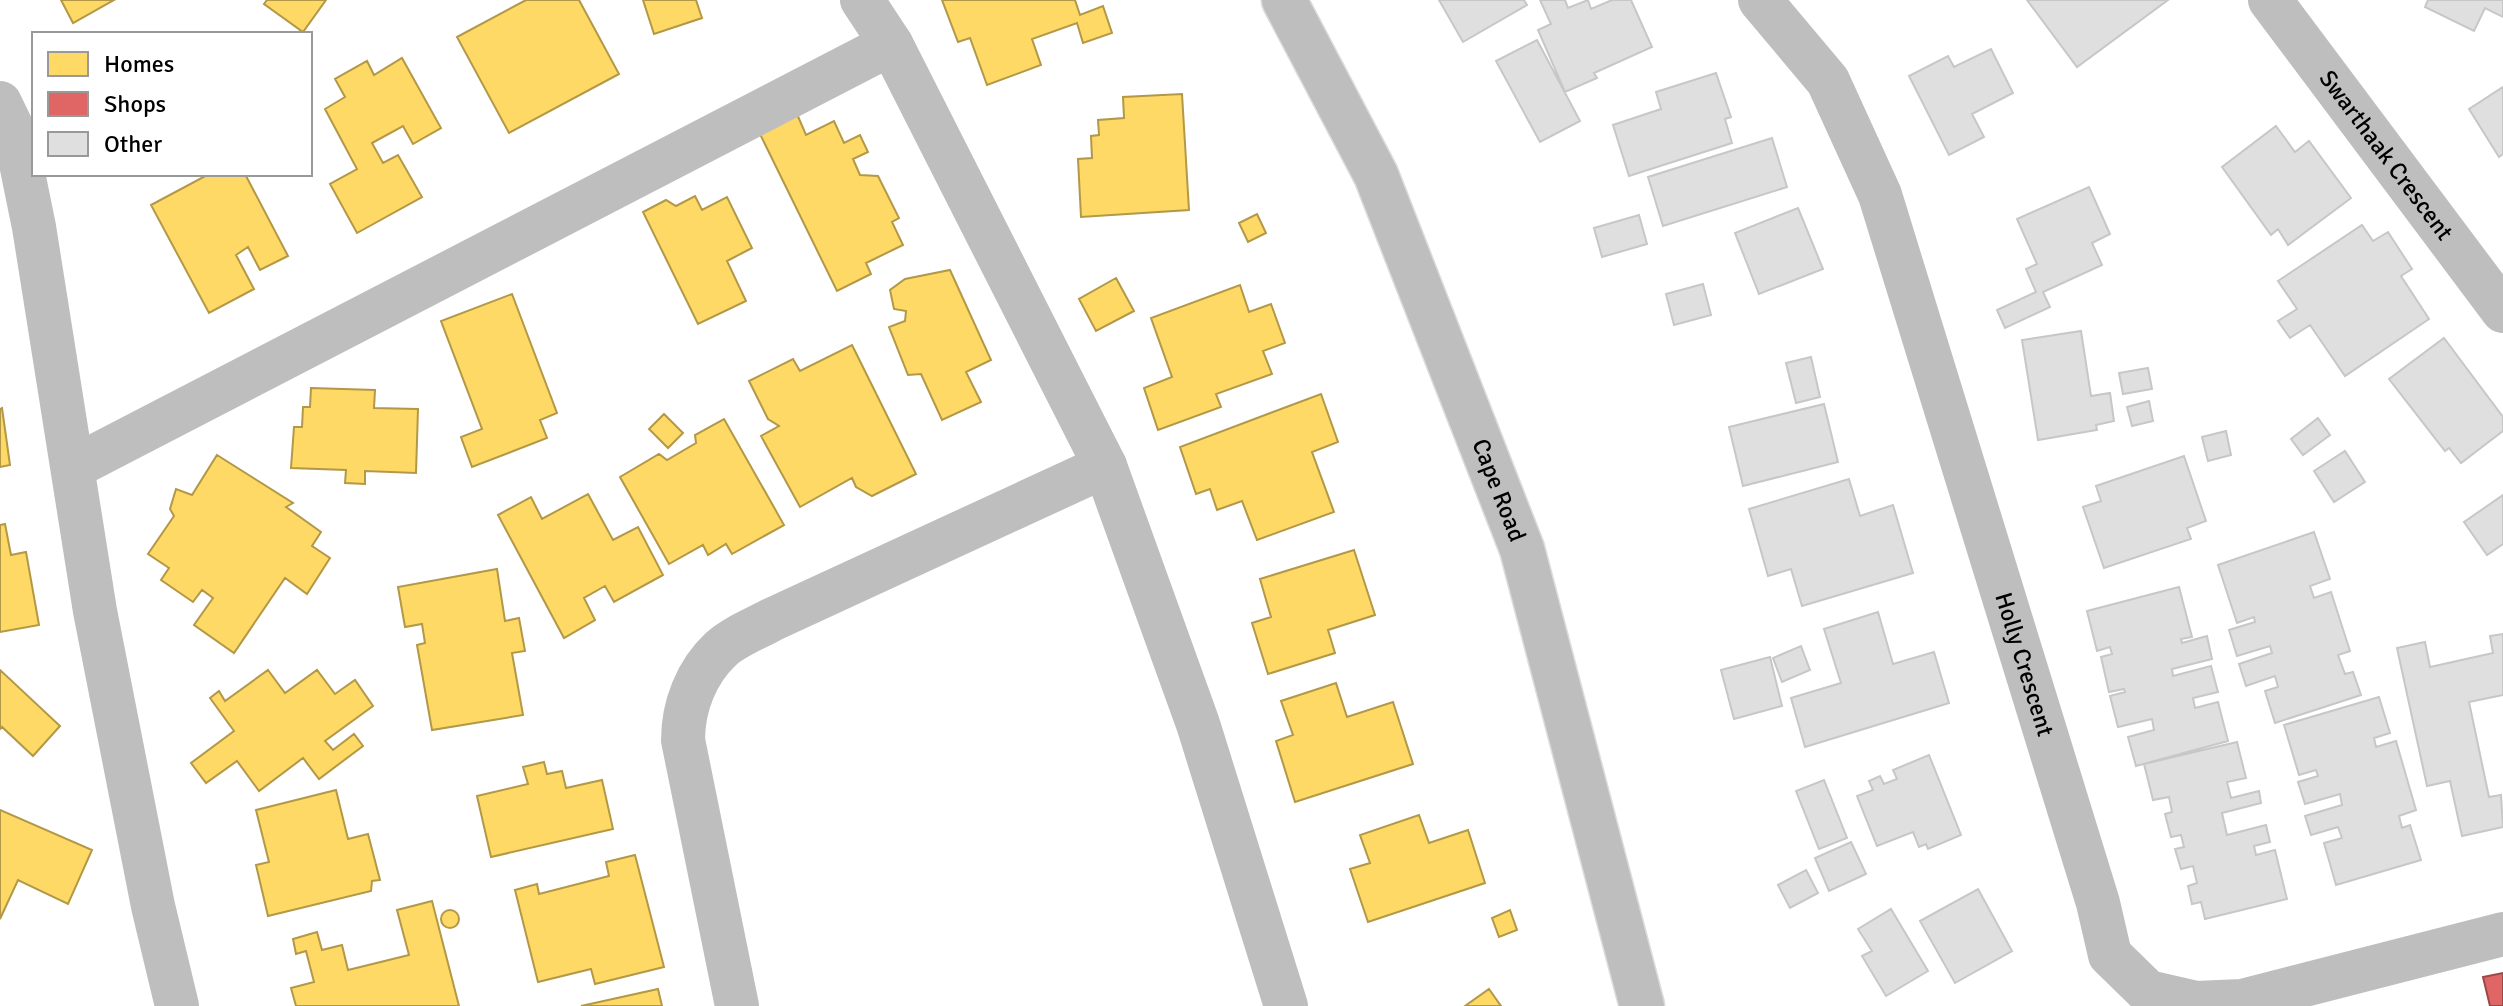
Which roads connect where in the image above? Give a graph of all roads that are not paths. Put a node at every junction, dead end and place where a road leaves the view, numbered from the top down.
1 (862, 0) edge
2 (1284, 0) edge
3 (1760, 0) edge
4 (2270, 0) edge
5 (891, 44) junction
6 (0, 103) edge
7 (2503, 311) edge
8 (1105, 466) junction
9 (74, 467) junction
10 (2503, 934) edge
11 (177, 1006) edge
12 (737, 1006) edge
13 (1286, 1006) edge
14 (1642, 1006) edge

1 - 5 street
2 - 14 street, Cape Road
3 - 10 street, Holly Crescent
4 - 7 street, Swarthaak Crescent
5 - 8 street
5 - 9 street
6 - 9 street
8 - 12 street
8 - 13 street
9 - 11 street

